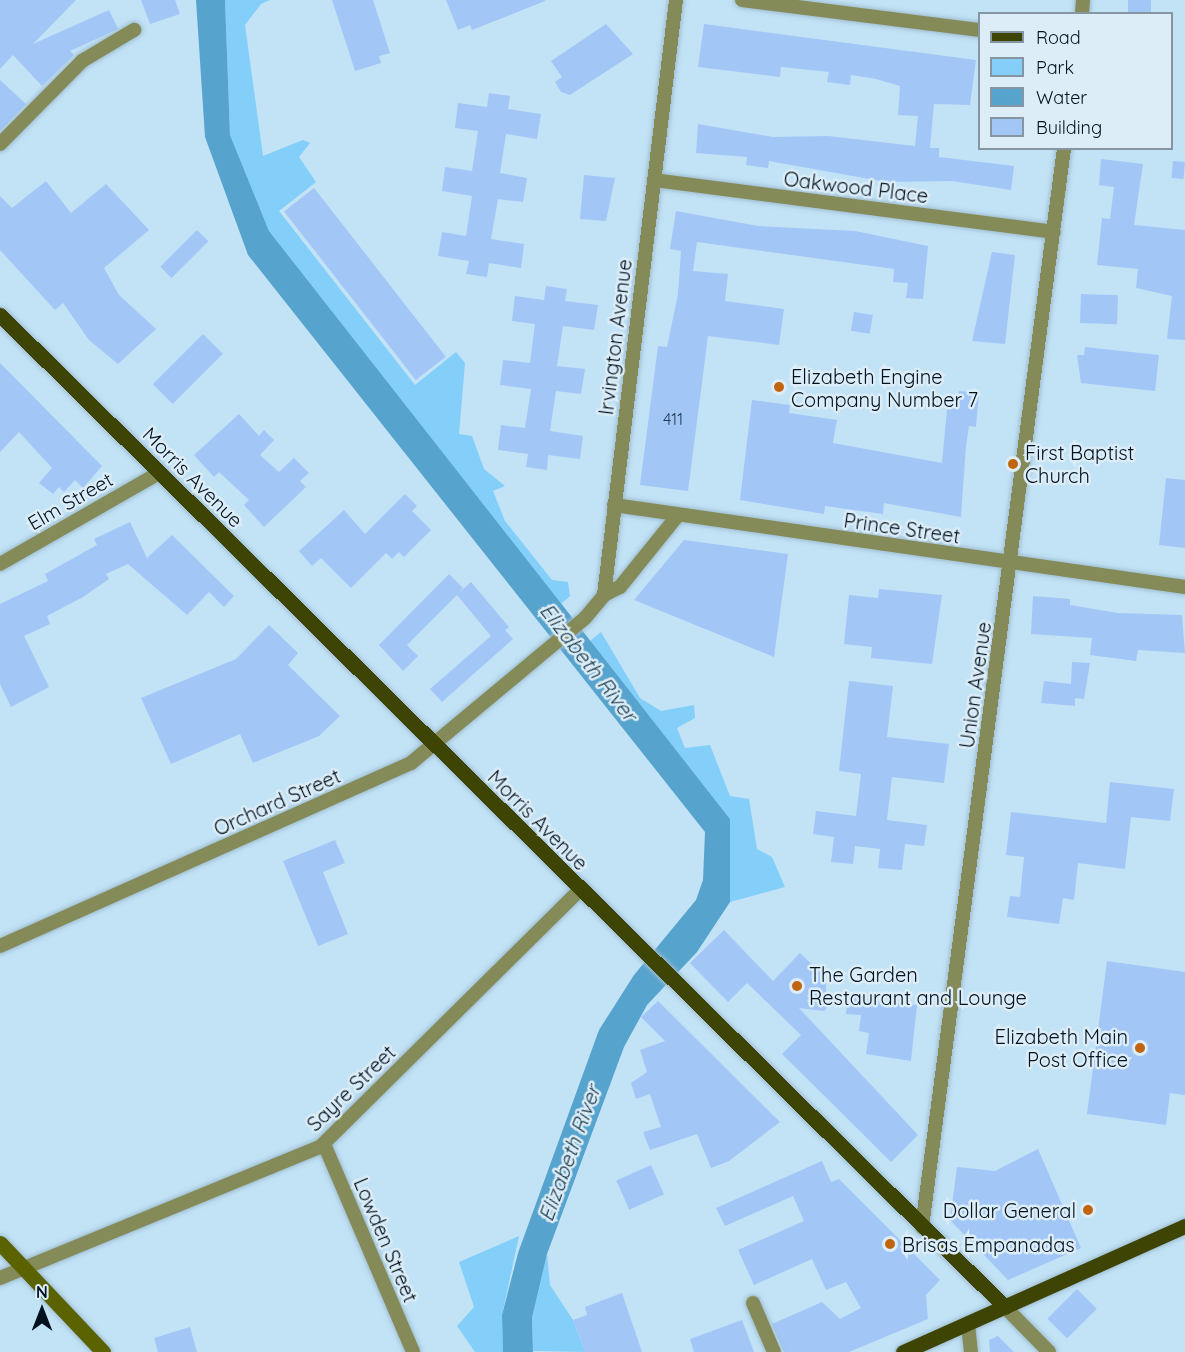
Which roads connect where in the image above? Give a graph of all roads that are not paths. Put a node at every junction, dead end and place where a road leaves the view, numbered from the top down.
1 (676, 0) edge
2 (742, 0) edge
3 (134, 30) dead end
4 (978, 30) edge
5 (0, 144) edge
6 (1064, 150) edge
7 (654, 180) junction
8 (1053, 232) junction
9 (0, 315) edge
10 (159, 472) junction
11 (614, 505) junction
12 (678, 515) junction
13 (0, 564) edge
14 (1011, 564) junction
15 (1185, 587) edge
16 (604, 595) junction
17 (434, 746) junction
18 (580, 891) junction
19 (0, 946) edge
20 (324, 1144) junction
21 (1185, 1226) edge
22 (922, 1227) junction
23 (0, 1243) edge
24 (24, 1267) junction
25 (0, 1278) edge
26 (753, 1304) dead end
27 (1005, 1307) junction
28 (968, 1324) junction
29 (103, 1352) edge
30 (413, 1352) edge
31 (774, 1352) edge
32 (903, 1352) edge
33 (971, 1352) edge
34 (1049, 1352) edge

1 - 7 street, Irvington Avenue
2 - 4 street
3 - 5 street
6 - 8 street, Union Avenue
7 - 8 street, Oakwood Place
7 - 11 street, Irvington Avenue
8 - 14 street, Union Avenue
9 - 10 main road, Morris Avenue
10 - 13 street, Elm Street
10 - 17 main road, Morris Avenue
11 - 12 street, Prince Street
11 - 16 street, Irvington Avenue
12 - 14 street, Prince Street
12 - 16 street
14 - 15 street, Prince Street
14 - 22 street, Union Avenue
16 - 17 street, Orchard Street
17 - 18 main road, Morris Avenue
17 - 19 street, Orchard Street
18 - 20 street, Sayre Street
18 - 22 main road, Morris Avenue
20 - 24 street, Sayre Street
20 - 30 street, Lowden Street
21 - 27 main road
22 - 27 main road, Morris Avenue
23 - 24 street
24 - 25 street, Sayre Street
24 - 29 street
26 - 31 street
27 - 28 main road
27 - 34 street, Morris Avenue
28 - 32 main road
28 - 33 street

